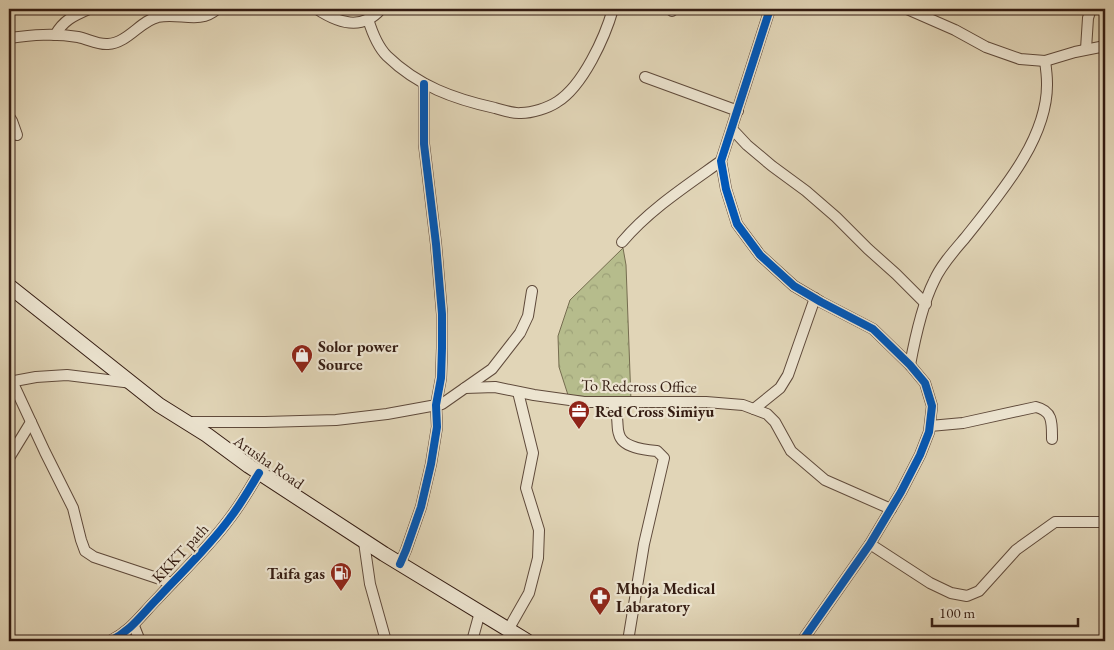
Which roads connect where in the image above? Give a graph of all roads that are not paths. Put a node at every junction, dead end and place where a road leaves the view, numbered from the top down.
1 (89, 9) edge
2 (184, 9) edge
3 (217, 9) edge
4 (317, 9) edge
5 (381, 9) edge
6 (613, 9) edge
7 (770, 9) edge
8 (907, 9) edge
9 (1091, 9) edge
10 (191, 18) junction
11 (368, 19) junction
12 (55, 35) junction
13 (9, 38) edge
14 (1105, 46) edge
15 (1086, 49) junction
16 (1045, 61) junction
17 (645, 77) dead end
18 (424, 84) junction
19 (738, 111) junction
20 (9, 116) edge
21 (732, 129) junction
22 (17, 135) dead end
23 (721, 162) junction
24 (622, 242) dead end
25 (9, 286) edge
26 (532, 291) dead end
27 (815, 298) junction
28 (926, 304) junction
29 (910, 365) junction
30 (10, 382) edge
31 (132, 383) junction
32 (465, 388) junction
33 (518, 392) junction
34 (613, 403) junction
35 (436, 405) junction
36 (754, 409) junction
37 (31, 422) junction
38 (186, 422) junction
39 (930, 426) junction
40 (1052, 439) dead end
41 (9, 458) edge
42 (259, 473) junction
43 (891, 509) junction
44 (1105, 522) edge
45 (364, 542) junction
46 (870, 544) junction
47 (400, 564) junction
48 (172, 583) junction
49 (480, 612) junction
50 (134, 626) junction
51 (508, 630) junction
52 (110, 641) edge
53 (140, 641) edge
54 (386, 641) edge
55 (472, 641) edge
56 (527, 641) edge
57 (628, 641) edge
58 (802, 641) edge

1 - 12 street
2 - 10 street
3 - 10 street
4 - 11 street
5 - 11 street
6 - 18 street
7 - 19 street
8 - 16 street
9 - 15 street
10 - 12 street
11 - 18 street
12 - 13 street
14 - 15 street
15 - 16 street
16 - 28 street
17 - 19 street
18 - 35 street
19 - 21 street
20 - 22 street
21 - 23 street
21 - 28 street
23 - 24 street
23 - 27 street
25 - 31 main road, Arusha Road
26 - 32 street
27 - 29 street
27 - 36 street
28 - 29 street
29 - 39 street
30 - 31 street
30 - 37 street
31 - 38 main road, Arusha Road
32 - 33 street, To Redcross Office
32 - 35 street
33 - 34 street, To Redcross Office
33 - 51 street
34 - 36 street, To Redcross Office
34 - 57 street
35 - 38 street
35 - 47 street
36 - 43 street, To Redcross Office
37 - 41 street
37 - 48 street
38 - 42 main road, Arusha Road
39 - 40 street
39 - 43 street
42 - 45 main road, Arusha Road
42 - 48 street, KKKT path
43 - 46 street
44 - 46 street
45 - 47 main road, Arusha Road
45 - 54 street
46 - 58 street
47 - 49 main road, Arusha Road
48 - 50 street, KKKT path
49 - 51 main road, Arusha Road
49 - 55 street
50 - 52 street, KKKT path
50 - 53 street
51 - 56 main road, Arusha Road

